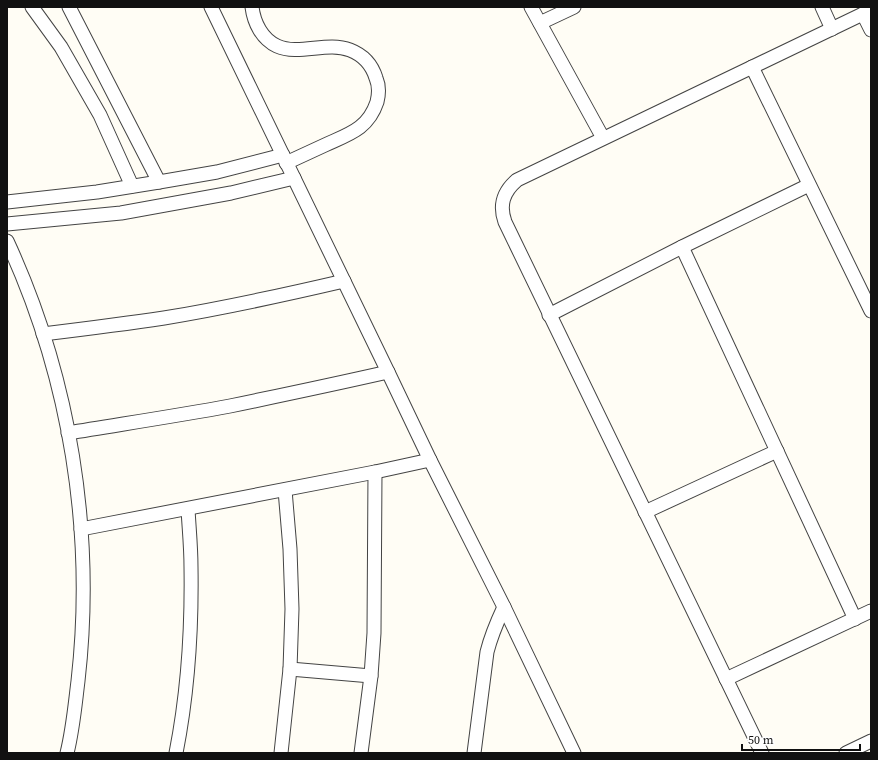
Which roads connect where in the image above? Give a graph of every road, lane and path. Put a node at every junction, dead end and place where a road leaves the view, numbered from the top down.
1 (32, 7) edge
2 (69, 7) edge
3 (211, 7) edge
4 (252, 7) edge
5 (531, 7) edge
6 (574, 7) edge
7 (822, 7) edge
8 (867, 12) edge
9 (540, 23) junction
10 (832, 29) junction
11 (871, 30) edge
12 (752, 67) junction
13 (603, 138) junction
14 (284, 159) junction
15 (294, 178) junction
16 (159, 182) junction
17 (809, 185) junction
18 (132, 186) junction
19 (7, 202) edge
20 (7, 224) edge
21 (7, 241) edge
22 (682, 247) junction
23 (344, 282) junction
24 (869, 303) edge
25 (550, 315) junction
26 (43, 334) junction
27 (388, 372) junction
28 (68, 433) junction
29 (777, 451) junction
30 (430, 460) junction
31 (375, 472) junction
32 (285, 490) junction
33 (188, 509) junction
34 (645, 512) junction
35 (81, 528) junction
36 (504, 607) junction
37 (871, 611) edge
38 (855, 618) junction
39 (290, 669) junction
40 (371, 676) junction
41 (726, 679) junction
42 (871, 741) edge
43 (67, 753) edge
44 (176, 753) edge
45 (280, 753) edge
46 (361, 753) edge
47 (474, 753) edge
48 (574, 753) edge
49 (762, 753) edge
50 (846, 753) edge

1 - 18 street
2 - 16 street
3 - 14 street
4 - 14 street
5 - 9 street
6 - 9 street
7 - 10 street
8 - 10 street
8 - 11 street
9 - 13 street
10 - 12 street
12 - 13 street
12 - 17 street
13 - 25 street
14 - 15 street
14 - 16 street
15 - 20 street
15 - 23 street
16 - 18 street
17 - 22 street
17 - 24 street
18 - 19 street
21 - 26 street
22 - 25 street
22 - 29 street
23 - 26 street
23 - 27 street
25 - 34 street
26 - 28 street
27 - 28 street
27 - 30 street
28 - 35 street
29 - 34 street
29 - 38 street
30 - 31 street
30 - 36 street
31 - 32 street
31 - 40 street
32 - 33 street
32 - 39 street
33 - 35 street
33 - 44 street
34 - 41 street
35 - 43 street
36 - 47 street
36 - 48 street
37 - 38 street
38 - 41 street
39 - 40 street
39 - 45 street
40 - 46 street
41 - 49 street
42 - 50 street

